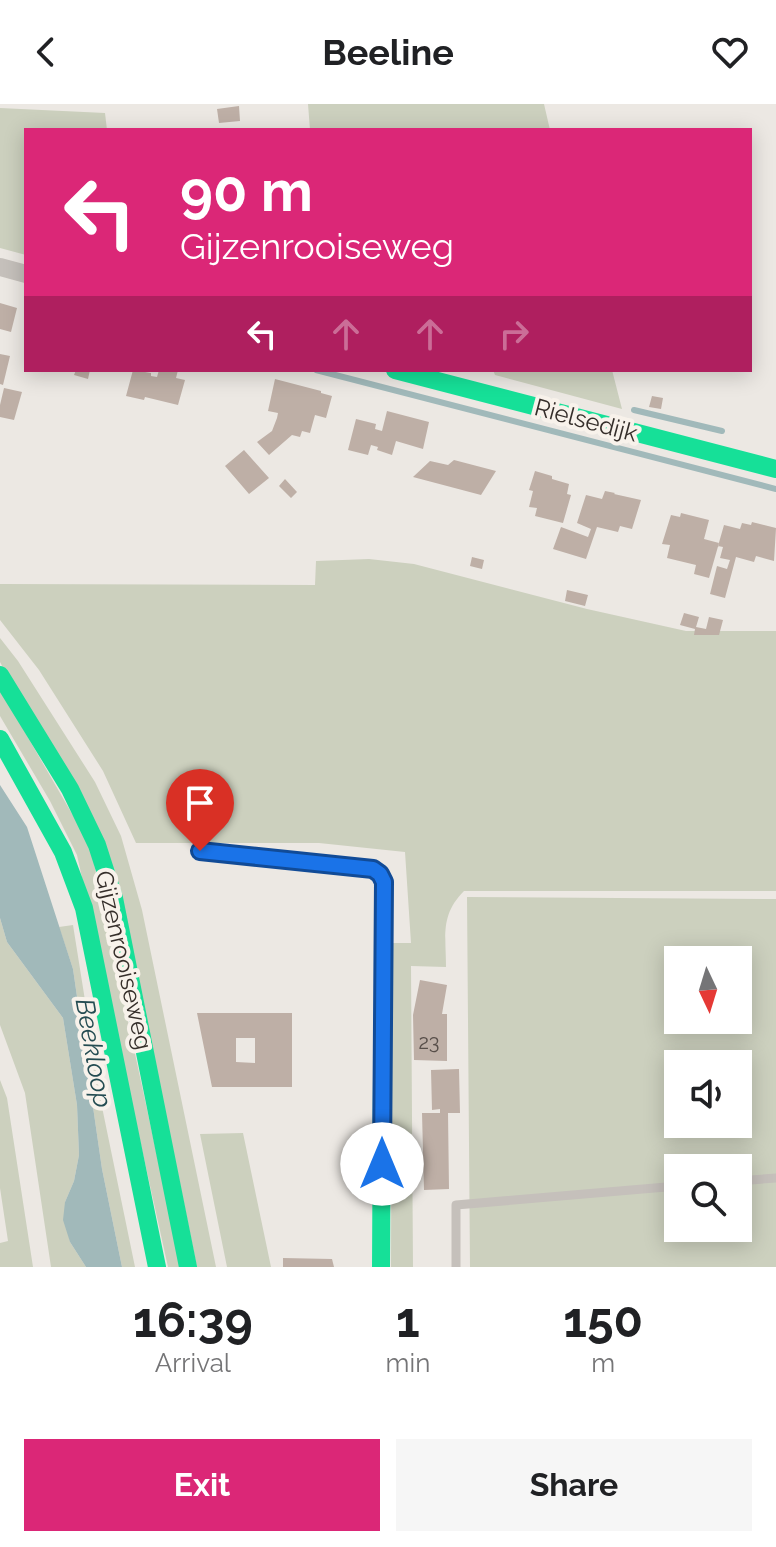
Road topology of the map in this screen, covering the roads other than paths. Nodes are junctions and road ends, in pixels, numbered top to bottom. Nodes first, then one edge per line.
1 (0, 267) edge
2 (24, 273) edge
3 (403, 372) edge
4 (776, 469) edge
5 (0, 675) edge
6 (0, 739) edge
7 (200, 851) dead end
8 (382, 1078) joint
9 (776, 1178) edge
10 (752, 1180) edge
11 (664, 1187) edge
12 (157, 1267) edge
13 (188, 1267) edge
14 (381, 1267) edge
15 (456, 1267) edge

1 - 2 street
3 - 4 main road, Rielsedijk
5 - 13 main road, Gijzenrooiseweg
6 - 12 main road, Gijzenrooiseweg
7 - 8 lane
8 - 14 main road
9 - 10 lane
11 - 15 lane

